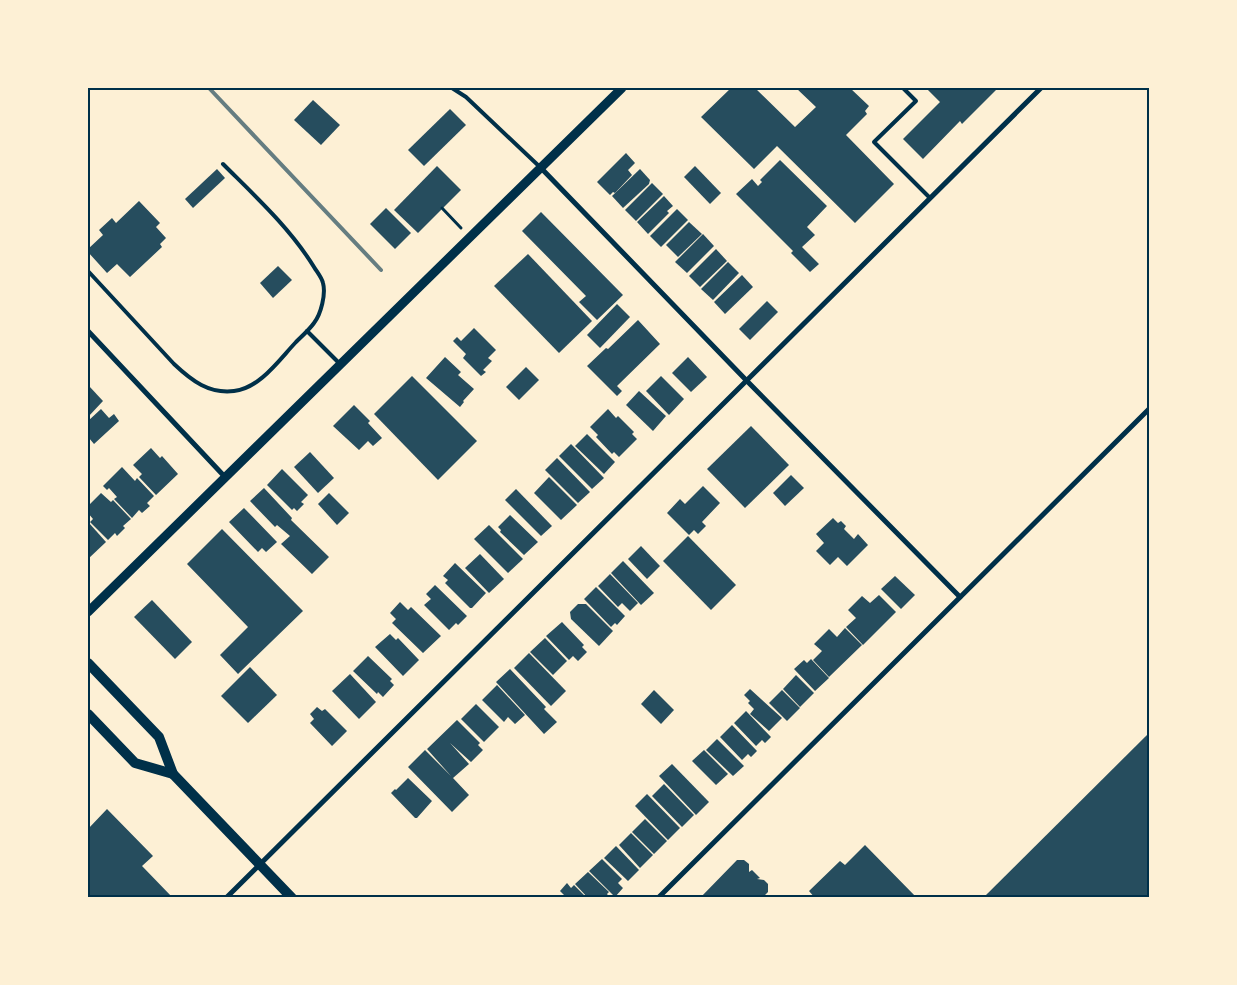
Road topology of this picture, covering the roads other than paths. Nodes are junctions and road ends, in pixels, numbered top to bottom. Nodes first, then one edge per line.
1 (452, 88) edge
2 (622, 88) edge
3 (903, 88) edge
4 (1041, 88) edge
5 (223, 164) dead end
6 (541, 168) junction
7 (930, 198) junction
8 (88, 270) edge
9 (88, 331) edge
10 (307, 331) junction
11 (340, 364) junction
12 (746, 380) junction
13 (1150, 408) edge
14 (225, 477) junction
15 (960, 597) junction
16 (88, 612) edge
17 (88, 663) edge
18 (88, 714) edge
19 (173, 774) junction
20 (260, 865) junction
21 (226, 898) edge
22 (292, 898) edge
23 (658, 898) edge

1 - 6 lane
2 - 6 street
3 - 7 lane
4 - 7 street
5 - 10 lane
6 - 11 street
6 - 12 street
7 - 12 street
8 - 10 lane
9 - 14 street
10 - 11 lane
11 - 14 street
12 - 15 street
12 - 20 street
13 - 15 street
14 - 16 street
15 - 23 street
17 - 19 main road
18 - 19 main road
19 - 20 main road
20 - 21 street
20 - 22 main road

